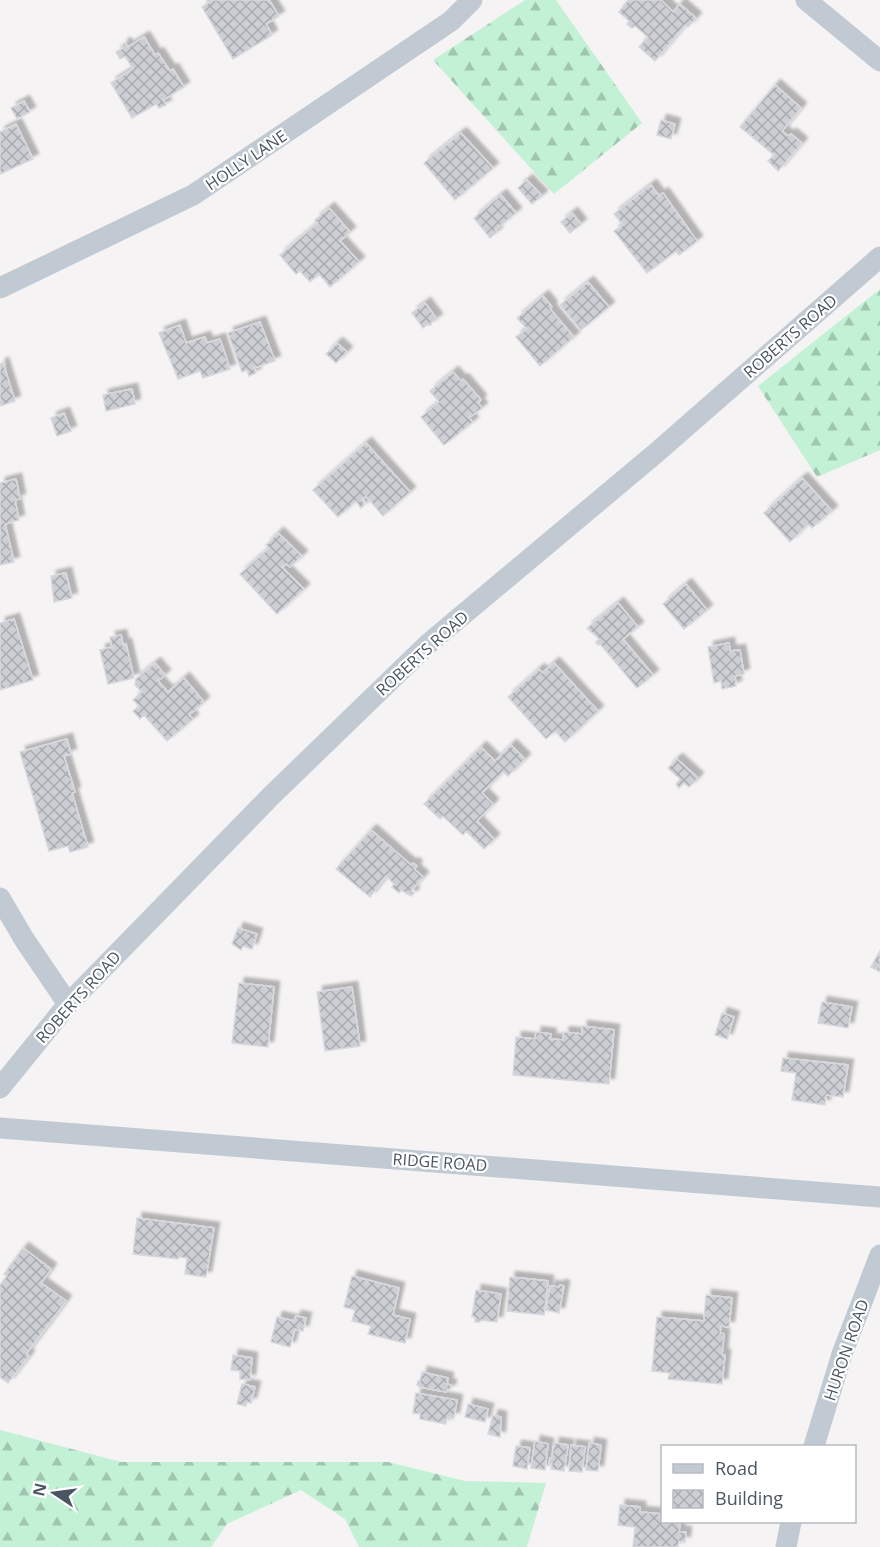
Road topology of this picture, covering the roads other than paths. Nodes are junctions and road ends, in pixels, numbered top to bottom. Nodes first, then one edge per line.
1 (472, 0) edge
2 (806, 0) edge
3 (880, 61) edge
4 (880, 257) edge
5 (0, 288) edge
6 (0, 897) edge
7 (68, 1004) junction
8 (0, 1088) edge
9 (0, 1128) edge
10 (880, 1197) edge
11 (880, 1255) edge
12 (814, 1445) edge
13 (790, 1523) edge
14 (786, 1547) edge

1 - 5 street, HOLLY LANE
2 - 3 street
4 - 7 street, ROBERTS ROAD
6 - 7 street
7 - 8 street, ROBERTS ROAD
9 - 10 street, RIDGE ROAD
11 - 12 street, HURON ROAD
13 - 14 street

